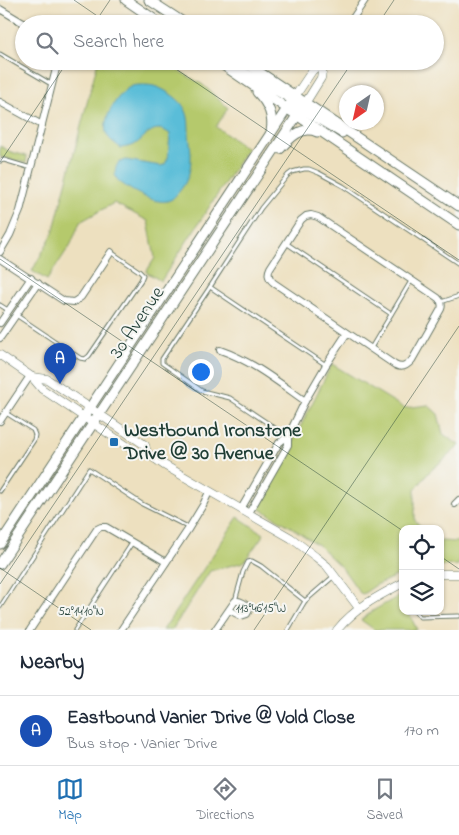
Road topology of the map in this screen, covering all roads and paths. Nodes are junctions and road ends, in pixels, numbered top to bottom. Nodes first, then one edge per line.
1 (126, 0) edge
2 (149, 0) edge
3 (365, 0) edge
4 (0, 9) edge
5 (148, 15) edge
6 (172, 15) edge
7 (355, 15) edge
8 (15, 18) edge
9 (0, 54) edge
10 (15, 63) edge
11 (27, 70) edge
12 (56, 70) edge
13 (230, 70) edge
14 (241, 70) edge
15 (256, 70) edge
16 (313, 70) edge
17 (322, 70) edge
18 (248, 82) junction
19 (52, 85) junction
20 (294, 98) junction
21 (0, 102) edge
22 (287, 109) junction
23 (301, 109) junction
24 (42, 125) junction
25 (271, 133) junction
26 (344, 147) junction
27 (0, 161) edge
28 (31, 168) junction
29 (261, 170) junction
30 (457, 204) edge
31 (459, 225) edge
32 (286, 243) junction
33 (0, 252) edge
34 (111, 252) joint
35 (0, 259) edge
36 (459, 264) edge
37 (31, 278) junction
38 (411, 280) junction
39 (38, 283) junction
40 (210, 287) junction
41 (459, 296) edge
42 (441, 302) junction
43 (0, 305) edge
44 (8, 311) junction
45 (391, 314) junction
46 (16, 315) junction
47 (0, 323) edge
48 (347, 333) junction
49 (0, 338) edge
50 (371, 348) junction
51 (220, 350) dead end
52 (0, 355) edge
53 (326, 365) junction
54 (31, 377) junction
55 (305, 400) junction
56 (90, 408) junction
57 (6, 413) junction
58 (99, 415) junction
59 (84, 417) junction
60 (0, 421) edge
61 (93, 424) junction
62 (288, 436) junction
63 (147, 453) junction
64 (0, 491) edge
65 (209, 492) junction
66 (241, 509) junction
67 (249, 513) junction
68 (189, 528) junction
69 (132, 543) junction
70 (0, 544) edge
71 (166, 562) junction
72 (0, 564) edge
73 (444, 574) edge
74 (459, 574) edge
75 (335, 575) junction
76 (399, 585) edge
77 (235, 601) junction
78 (305, 602) junction
79 (0, 607) edge
80 (359, 608) junction
81 (229, 610) junction
82 (418, 615) edge
83 (459, 616) edge
84 (30, 630) edge
85 (75, 630) edge
86 (121, 630) edge
87 (215, 630) edge
88 (288, 630) edge
89 (337, 630) edge

1 - 5 main road
2 - 6 main road
3 - 7 street
4 - 8 street
9 - 10 lane
11 - 19 lane
12 - 19 street
13 - 18 main road
14 - 20 main road
15 - 20 main road
16 - 20 street
17 - 23 street
18 - 22 main road
18 - 25 main road
19 - 24 street
20 - 22 main road, 30 Avenue
20 - 23 main road
21 - 24 street
22 - 23 main road
22 - 25 main road, 30 Avenue
23 - 26 main road
23 - 29 main road, 30 Avenue
23 - 30 main road
24 - 28 street
25 - 56 main road, 30 Avenue
26 - 29 main road
26 - 31 main road
27 - 28 lane
28 - 33 street
29 - 58 main road, 30 Avenue
32 - 38 street
32 - 45 lane
32 - 48 street
34 - 39 street
34 - 46 lane
35 - 37 street
36 - 40 lane
37 - 39 street
37 - 44 street
38 - 42 street
38 - 45 lane
39 - 46 street
40 - 53 lane
40 - 62 lane
41 - 42 lane
42 - 50 street
43 - 44 lane
44 - 46 street
44 - 47 street
45 - 50 lane
46 - 49 street
48 - 50 street
48 - 53 street
51 - 55 street
52 - 54 street
53 - 55 street
54 - 56 street
54 - 57 street
54 - 59 street
55 - 62 street
56 - 58 street
56 - 59 main road, 30 Avenue
57 - 60 street
57 - 64 lane
58 - 61 main road, 30 Avenue
58 - 63 street
59 - 61 street
59 - 70 main road, 30 Avenue
61 - 63 street
61 - 72 main road, 30 Avenue
62 - 66 street
62 - 67 street
63 - 65 street
65 - 66 street
65 - 68 street
66 - 67 street
67 - 75 street
68 - 71 street
68 - 79 lane
69 - 71 street
69 - 84 street
69 - 85 lane
71 - 86 street
73 - 74 street
75 - 78 lane
75 - 80 street
76 - 80 street
77 - 78 lane
77 - 81 street
77 - 81 street
78 - 88 lane
80 - 89 street
81 - 87 street
82 - 83 lane

